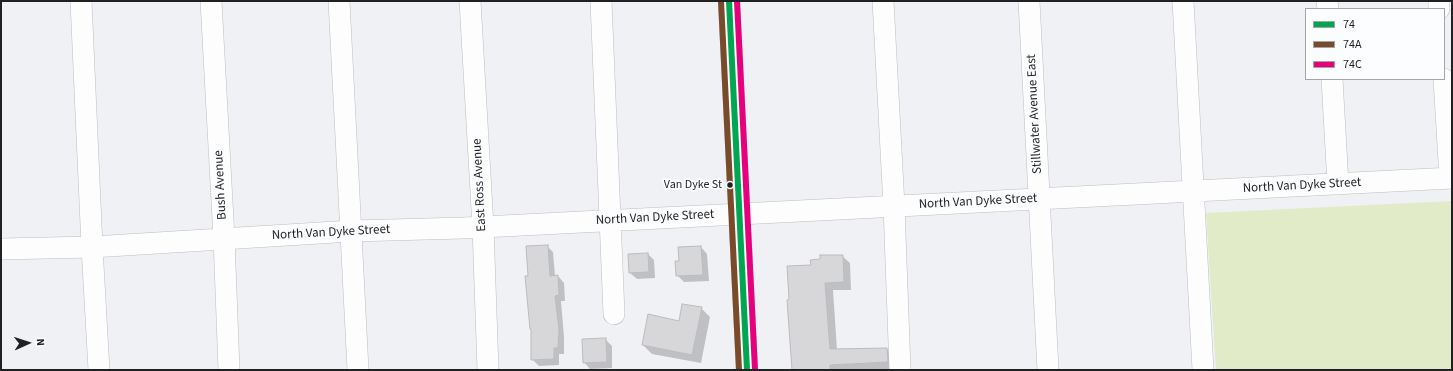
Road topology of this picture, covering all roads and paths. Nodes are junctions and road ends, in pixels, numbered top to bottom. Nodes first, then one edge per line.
1 (81, 1) edge
2 (211, 1) edge
3 (339, 1) edge
4 (470, 1) edge
5 (601, 1) edge
6 (729, 1) edge
7 (883, 1) edge
8 (1030, 1) edge
9 (1182, 1) edge
10 (1332, 80) edge
11 (1444, 80) edge
12 (1451, 178) edge
13 (1338, 184) junction
14 (1192, 191) junction
15 (1040, 199) junction
16 (894, 206) junction
17 (739, 214) junction
18 (611, 221) junction
19 (483, 227) junction
20 (352, 231) junction
21 (224, 238) junction
22 (92, 246) junction
23 (1, 249) edge
24 (614, 314) dead end
25 (99, 370) edge
26 (229, 370) edge
27 (358, 370) edge
28 (488, 370) edge
29 (747, 370) edge
30 (900, 370) edge
31 (1048, 370) edge
32 (1203, 370) edge

1 - 22 street
2 - 21 street, Bush Avenue
3 - 20 street
4 - 19 street, East Ross Avenue
5 - 18 street
6 - 17 street
7 - 16 street
8 - 15 street, Stillwater Avenue East
9 - 14 street
10 - 13 street
11 - 12 street
12 - 13 street, North Van Dyke Street
13 - 14 street, North Van Dyke Street
14 - 15 street, North Van Dyke Street
14 - 32 street
15 - 16 street, North Van Dyke Street
15 - 31 street, Stillwater Avenue East
16 - 17 street, North Van Dyke Street
16 - 30 street
17 - 18 street, North Van Dyke Street
17 - 29 street
18 - 19 street, North Van Dyke Street
18 - 24 street
19 - 20 street, North Van Dyke Street
19 - 28 street, East Ross Avenue
20 - 21 street, North Van Dyke Street
20 - 27 street
21 - 22 street, North Van Dyke Street
21 - 26 street, Bush Avenue
22 - 23 street, North Van Dyke Street
22 - 25 street

